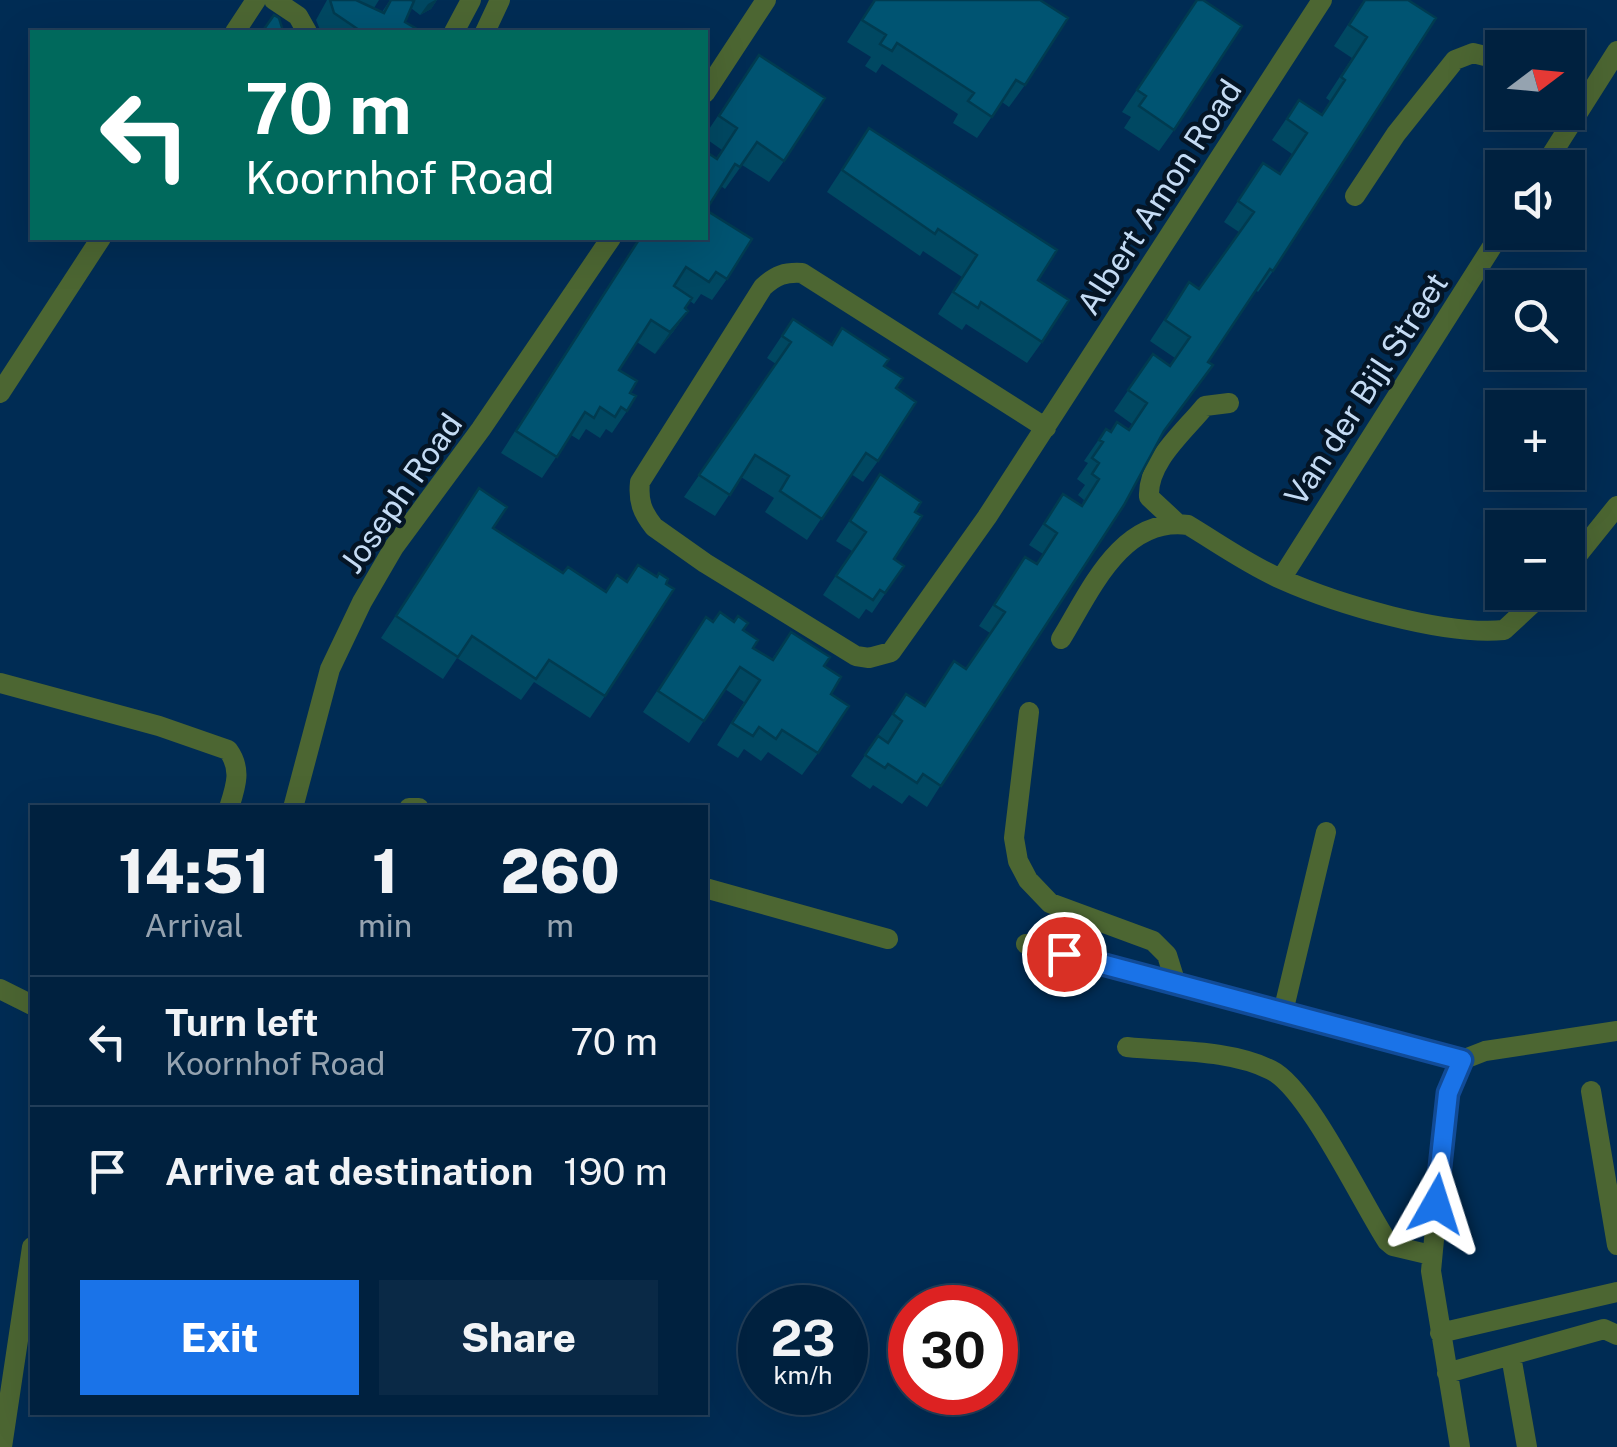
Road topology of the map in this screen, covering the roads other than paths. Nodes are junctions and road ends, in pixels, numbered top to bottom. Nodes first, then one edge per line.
1 (256, 0) edge
2 (274, 0) edge
3 (471, 0) edge
4 (500, 0) edge
5 (766, 0) edge
6 (1322, 0) edge
7 (297, 27) edge
8 (236, 30) edge
9 (455, 30) edge
10 (486, 30) edge
11 (1617, 52) edge
12 (1485, 56) edge
13 (708, 89) edge
14 (1585, 94) edge
15 (1355, 196) dead end
16 (100, 240) edge
17 (610, 240) edge
18 (1490, 250) edge
19 (0, 393) edge
20 (1228, 404) dead end
21 (1046, 428) junction
22 (1617, 506) edge
23 (1178, 524) junction
24 (1585, 546) edge
25 (1281, 579) junction
26 (1526, 610) edge
27 (1061, 639) dead end
28 (0, 683) edge
29 (1029, 712) dead end
30 (230, 805) edge
31 (294, 805) edge
32 (1326, 832) dead end
33 (708, 889) edge
34 (888, 939) dead end
35 (1026, 944) dead end
36 (1176, 984) junction
37 (0, 990) edge
38 (30, 1004) edge
39 (1282, 1012) junction
40 (1617, 1031) edge
41 (1127, 1048) dead end
42 (1462, 1060) junction
43 (1591, 1091) dead end
44 (1617, 1245) edge
45 (1431, 1255) junction
46 (30, 1260) edge
47 (1617, 1292) edge
48 (1440, 1334) junction
49 (1617, 1334) edge
50 (1510, 1356) junction
51 (1447, 1373) junction
52 (2, 1447) edge
53 (1460, 1447) edge
54 (1526, 1447) edge

1 - 8 street
2 - 7 street
3 - 9 street
4 - 10 street
5 - 13 street
6 - 21 street, Albert Amon Road
11 - 14 street
12 - 15 street
16 - 19 street
17 - 31 street, Joseph Road
18 - 25 street, Van der Bijl Street
20 - 23 street
21 - 21 street, Albert Amon Road
22 - 24 street
23 - 25 street
23 - 27 street
25 - 26 street
28 - 30 street
29 - 36 street
32 - 39 street
33 - 34 street
35 - 36 street
36 - 39 street
37 - 38 street
39 - 42 street
40 - 42 street
41 - 45 street
42 - 45 street
43 - 44 street
45 - 48 street
46 - 52 street
47 - 48 street
48 - 51 street
49 - 50 street
50 - 51 street
50 - 54 street
51 - 53 street

